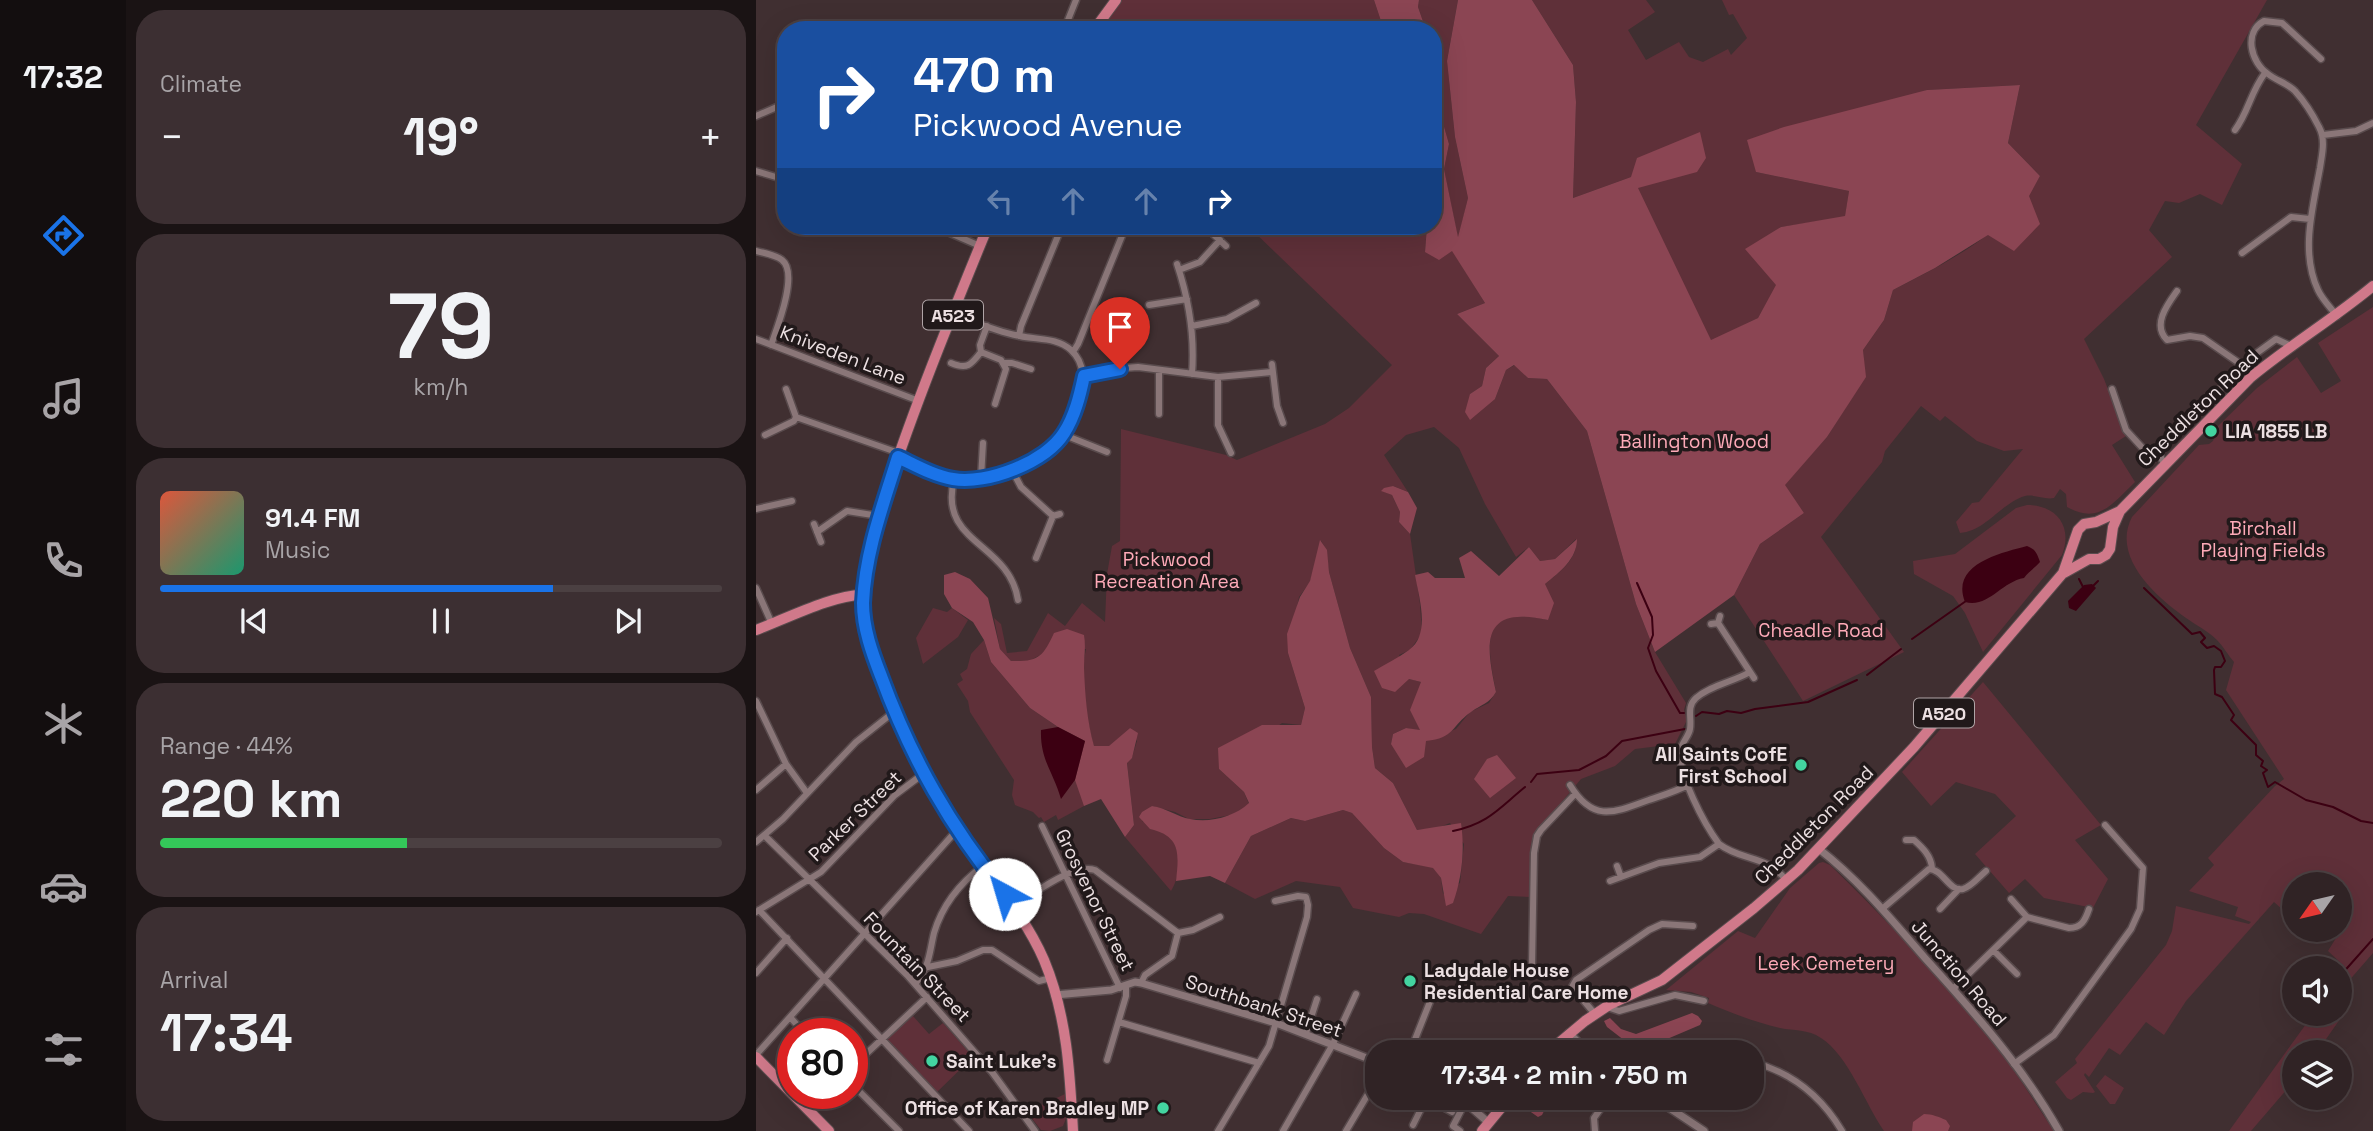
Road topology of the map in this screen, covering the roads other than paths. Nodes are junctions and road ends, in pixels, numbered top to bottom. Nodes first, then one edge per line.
1 (1076, 0) edge
2 (1116, 0) edge
3 (1068, 21) edge
4 (1101, 21) edge
5 (2320, 59) dead end
6 (2265, 73) junction
7 (777, 107) edge
8 (756, 116) edge
9 (2373, 123) edge
10 (2235, 130) dead end
11 (2323, 135) junction
12 (756, 171) edge
13 (777, 177) edge
14 (2310, 219) junction
15 (954, 235) edge
16 (984, 235) edge
17 (1058, 235) edge
18 (1122, 235) edge
19 (1214, 235) edge
20 (1220, 240) junction
21 (980, 246) junction
22 (1226, 246) dead end
23 (756, 251) edge
24 (2242, 253) dead end
25 (2373, 286) edge
26 (2177, 291) dead end
27 (1187, 299) junction
28 (1244, 301) dead end
29 (1153, 302) dead end
30 (1256, 303) dead end
31 (1249, 308) junction
32 (954, 314) junction
33 (2337, 316) junction
34 (987, 326) junction
35 (1192, 326) junction
36 (1019, 336) junction
37 (756, 339) edge
38 (771, 345) junction
39 (2291, 346) junction
40 (981, 352) junction
41 (1073, 352) junction
42 (951, 363) dead end
43 (1004, 363) junction
44 (2243, 366) junction
45 (1031, 369) dead end
46 (1159, 370) junction
47 (1192, 374) junction
48 (2255, 374) junction
49 (1084, 376) junction
50 (1218, 377) junction
51 (786, 389) dead end
52 (2112, 389) dead end
53 (994, 398) dead end
54 (919, 401) junction
55 (1161, 409) dead end
56 (1289, 412) dead end
57 (796, 417) junction
58 (1064, 433) junction
59 (765, 435) dead end
60 (1104, 441) dead end
61 (984, 443) dead end
62 (1225, 443) junction
63 (1216, 448) dead end
64 (2160, 451) junction
65 (1231, 453) dead end
66 (898, 455) junction
67 (2164, 464) junction
68 (1012, 470) junction
69 (981, 478) junction
70 (954, 480) junction
71 (792, 502) dead end
72 (756, 509) edge
73 (2120, 512) junction
74 (879, 516) junction
75 (2096, 522) junction
76 (814, 524) dead end
77 (817, 532) junction
78 (2111, 534) junction
79 (821, 542) dead end
80 (2075, 543) junction
81 (1036, 553) dead end
82 (2089, 559) junction
83 (2063, 573) junction
84 (756, 588) edge
85 (1027, 588) dead end
86 (1017, 590) junction
87 (864, 595) junction
88 (1018, 600) dead end
89 (1716, 621) dead end
90 (772, 624) junction
91 (756, 630) edge
92 (756, 701) edge
93 (895, 711) junction
94 (786, 764) junction
95 (923, 774) junction
96 (1570, 785) dead end
97 (1688, 785) junction
98 (756, 790) edge
99 (807, 793) junction
100 (1575, 794) junction
101 (2105, 825) dead end
102 (1042, 826) dead end
103 (957, 830) junction
104 (765, 835) junction
105 (1906, 840) dead end
106 (756, 842) edge
107 (1718, 844) junction
108 (1819, 849) junction
109 (982, 866) junction
110 (1617, 866) dead end
111 (1932, 868) junction
112 (1986, 871) dead end
113 (1066, 876) junction
114 (1621, 877) junction
115 (808, 880) junction
116 (1610, 881) dead end
117 (1787, 881) junction
118 (1959, 889) junction
119 (2011, 900) dead end
120 (1275, 901) dead end
121 (1013, 906) junction
122 (1882, 909) junction
123 (1940, 909) dead end
124 (2089, 909) dead end
125 (758, 911) edge
126 (1220, 917) dead end
127 (2027, 918) junction
128 (864, 933) junction
129 (1178, 933) junction
130 (1683, 935) dead end
131 (787, 938) junction
132 (1993, 950) junction
133 (1532, 965) dead end
134 (928, 967) junction
135 (756, 973) edge
136 (2017, 974) dead end
137 (825, 978) junction
138 (1051, 978) junction
139 (1141, 983) junction
140 (915, 984) junction
141 (1123, 987) junction
142 (1435, 989) dead end
143 (1953, 989) junction
144 (1356, 994) dead end
145 (1055, 995) junction
146 (927, 997) junction
147 (1317, 999) dead end
148 (1704, 1001) dead end
149 (1607, 1006) junction
150 (1595, 1014) junction
151 (790, 1017) joint
152 (1119, 1022) junction
153 (1276, 1023) junction
154 (1306, 1033) junction
155 (1570, 1033) junction
156 (882, 1040) junction
157 (1415, 1040) edge
158 (1562, 1040) edge
159 (1577, 1040) edge
160 (1334, 1044) junction
161 (868, 1053) edge
162 (1365, 1057) edge
163 (1107, 1060) dead end
164 (757, 1061) edge
165 (1259, 1063) junction
166 (2014, 1064) junction
167 (1764, 1066) edge
168 (777, 1081) edge
169 (1365, 1099) edge
170 (868, 1100) edge
171 (806, 1109) edge
172 (1420, 1110) edge
173 (1448, 1110) edge
174 (1459, 1110) edge
175 (1471, 1110) edge
176 (1500, 1110) edge
177 (1600, 1110) edge
178 (1672, 1110) edge
179 (1452, 1112) dead end
180 (1413, 1125) dead end
181 (1486, 1127) edge
182 (1347, 1129) edge
183 (829, 1131) edge
184 (899, 1131) edge
185 (969, 1131) edge
186 (1035, 1131) edge
187 (1073, 1131) edge
188 (1218, 1131) edge
189 (1283, 1131) edge
190 (1356, 1131) edge
191 (1460, 1131) edge
192 (1595, 1131) edge
193 (1704, 1131) edge
194 (1842, 1131) edge
195 (2059, 1131) edge

1 - 3 street
2 - 4 highway
5 - 6 street
6 - 10 street
6 - 11 street
7 - 8 street
9 - 11 street
11 - 14 street
12 - 13 street
14 - 24 street
14 - 33 street
15 - 21 street
16 - 21 highway, A523
17 - 36 street
18 - 41 street
19 - 20 street
20 - 22 street
20 - 27 street
21 - 32 highway, A523
23 - 38 street
25 - 33 highway, Cheddleton Road
26 - 44 street
27 - 29 street
27 - 35 street
28 - 31 street
30 - 31 street
31 - 35 street
32 - 34 street
32 - 54 highway, A523
33 - 39 highway, Cheddleton Road
34 - 36 street
34 - 40 street
35 - 47 street
36 - 41 street
37 - 38 street, Kniveden Lane
38 - 54 street, Kniveden Lane
39 - 44 street
39 - 48 highway, Cheddleton Road
40 - 42 street
40 - 43 street
41 - 49 street
43 - 45 street
43 - 53 street
44 - 48 street
44 - 64 street
46 - 47 street
46 - 49 street
46 - 55 street
47 - 50 street
48 - 67 highway, Cheddleton Road
49 - 58 street
50 - 56 street
50 - 62 street
51 - 57 street
52 - 64 street
54 - 66 highway, A523
57 - 59 street
57 - 66 street
58 - 60 street
58 - 68 street
61 - 69 street
62 - 63 street
62 - 65 street
64 - 67 street
66 - 70 street
66 - 74 highway, A523
67 - 73 highway, Cheddleton Road
68 - 69 street
68 - 81 street
69 - 70 street
70 - 86 street
71 - 72 street
73 - 75 highway, Cheddleton Road
73 - 78 highway, Cheddleton Road
74 - 77 street
74 - 87 highway, A523
75 - 78 highway
75 - 80 highway, Cheddleton Road
76 - 77 street
77 - 79 street
78 - 82 highway, Cheddleton Road
80 - 82 highway
80 - 83 highway, Cheddleton Road / A520
82 - 83 highway, Cheddleton Road / A520
83 - 108 highway, Cheddleton Road / A520
84 - 90 street
85 - 86 street
86 - 88 street
87 - 90 highway
87 - 93 highway, A523
89 - 97 street
90 - 91 highway
92 - 94 street
93 - 95 highway, A523
93 - 99 street
94 - 98 street
94 - 99 street
95 - 103 highway, A523
95 - 115 street, Parker Street
96 - 100 street
97 - 100 street
97 - 107 street
99 - 104 street
100 - 133 street
101 - 166 street
102 - 113 street, Grosvenor Street
103 - 109 highway, A523
103 - 128 street
104 - 106 street
104 - 115 street, Fountain Street
105 - 111 street
107 - 114 street
107 - 117 street
108 - 117 highway, Cheddleton Road / A520
108 - 122 street, Junction Road
109 - 121 highway, A523
109 - 134 street
110 - 114 street
111 - 118 street
111 - 122 street
112 - 118 street
113 - 121 street
113 - 129 street
113 - 141 street, Grosvenor Street
114 - 116 street
115 - 125 street, Parker Street
115 - 128 street, Fountain Street
117 - 149 highway, Cheddleton Road / A520
118 - 123 street
119 - 127 street
120 - 153 street
121 - 138 highway, A523
122 - 143 street, Junction Road
124 - 127 street
125 - 131 street
126 - 129 street
127 - 132 street
128 - 137 street
128 - 140 street, Fountain Street
129 - 139 street
130 - 150 street
131 - 135 street
131 - 137 street
132 - 136 street
132 - 143 street
134 - 138 street
134 - 140 street
137 - 151 street
137 - 156 street
138 - 145 highway, A523
139 - 141 street
139 - 153 street, Southbank Street
140 - 146 street, Fountain Street
141 - 145 street
141 - 152 street
142 - 157 street
143 - 166 street, Junction Road
144 - 160 street
145 - 187 highway, A523
146 - 156 street
146 - 186 street, Fountain Street
147 - 154 street
148 - 149 street
149 - 150 highway, Cheddleton Road / A520
150 - 155 highway, Cheddleton Road / A520
151 - 164 street
152 - 163 street
152 - 165 street
153 - 154 street, Southbank Street
153 - 165 street
154 - 160 street, Southbank Street
155 - 158 highway, Cheddleton Road / A520
155 - 159 street
156 - 161 street
156 - 185 street
160 - 162 street, Southbank Street
160 - 189 street
164 - 168 highway
165 - 188 street
166 - 195 street, Junction Road
167 - 194 street
169 - 182 street
170 - 184 street
171 - 183 highway
172 - 180 street
173 - 179 street
174 - 191 street
175 - 181 street
176 - 181 highway
177 - 192 street
178 - 193 street
182 - 190 street

